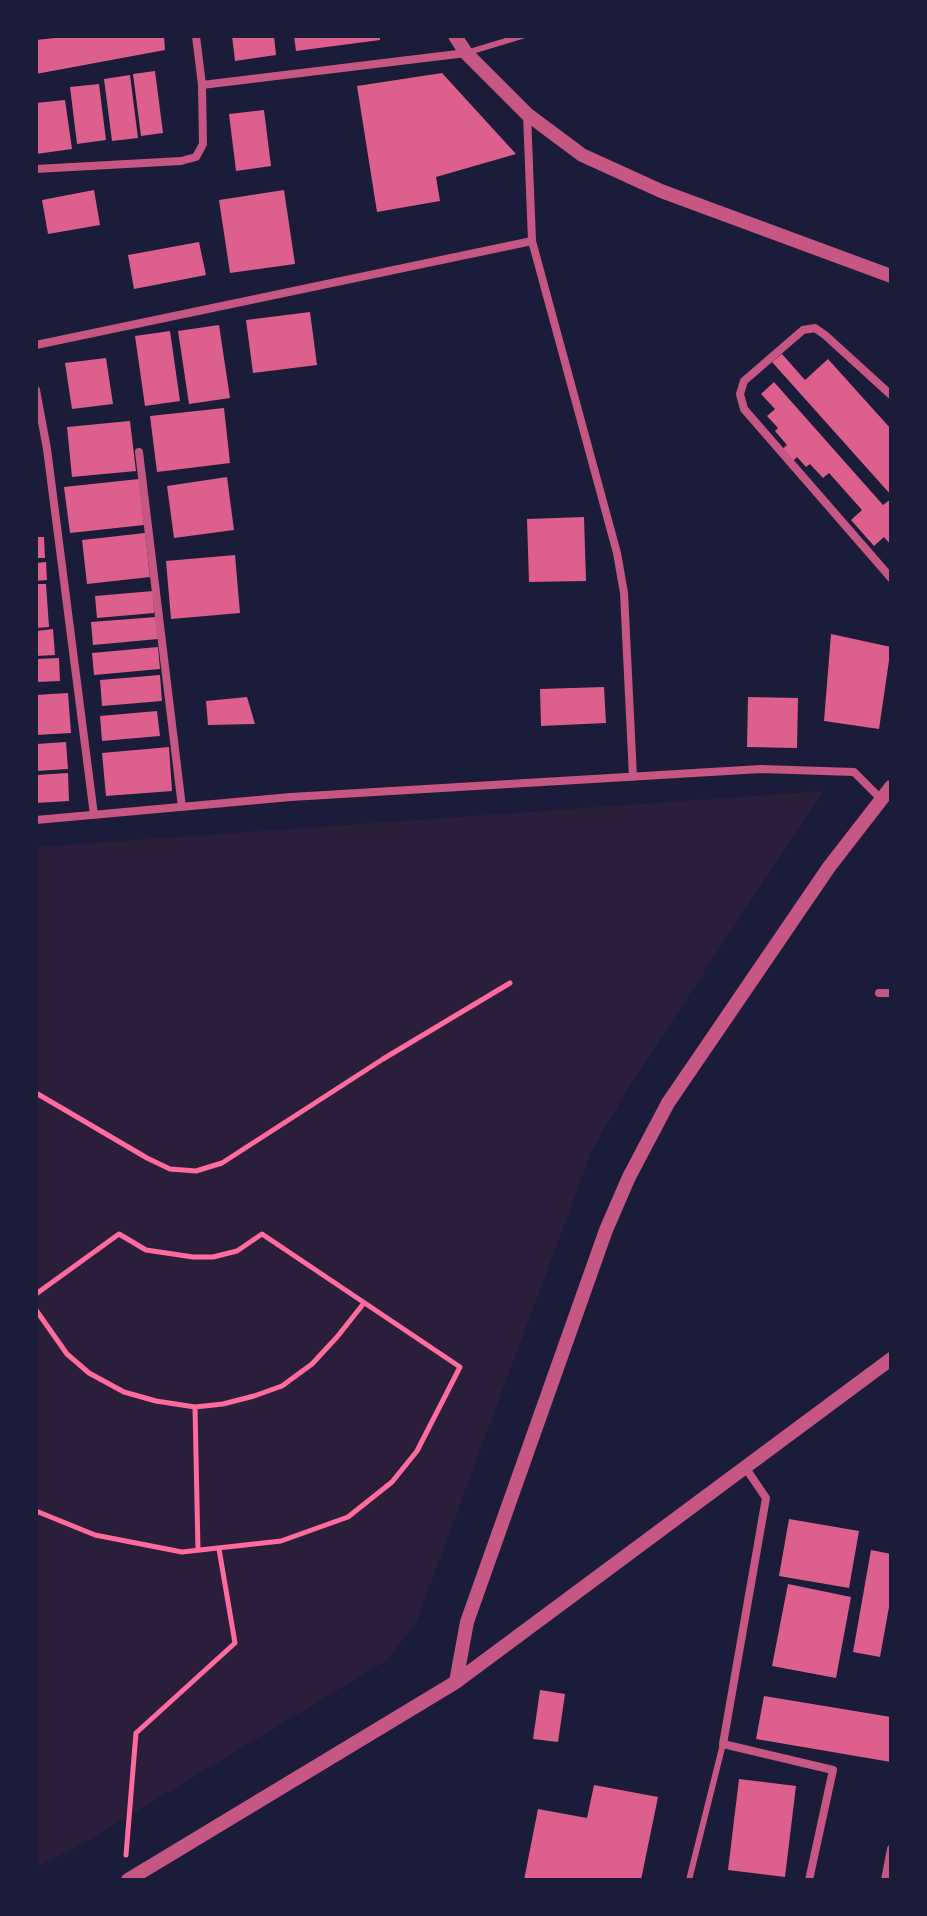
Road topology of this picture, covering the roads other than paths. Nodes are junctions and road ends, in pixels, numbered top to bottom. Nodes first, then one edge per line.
1 (196, 36) edge
2 (455, 36) edge
3 (522, 36) edge
4 (466, 53) junction
5 (202, 85) junction
6 (527, 114) junction
7 (36, 169) edge
8 (532, 241) junction
9 (891, 276) edge
10 (36, 345) edge
11 (36, 390) edge
12 (891, 395) edge
13 (36, 449) edge
14 (47, 449) junction
15 (139, 452) dead end
16 (891, 578) edge
17 (633, 777) junction
18 (891, 787) edge
19 (881, 799) junction
20 (182, 807) junction
21 (94, 815) junction
22 (36, 820) edge
23 (879, 993) dead end
24 (891, 993) edge
25 (891, 1359) edge
26 (745, 1467) junction
27 (456, 1682) junction
28 (723, 1744) junction
29 (891, 1849) edge
30 (127, 1873) edge
31 (689, 1880) edge
32 (809, 1880) edge
33 (885, 1880) edge

1 - 5 street
2 - 4 street
3 - 4 lane
4 - 5 street
4 - 6 street
5 - 7 street
6 - 8 street
6 - 9 street
8 - 10 street
8 - 17 street
11 - 14 street
12 - 16 street
13 - 14 street
14 - 21 street
15 - 20 street
17 - 19 street
17 - 20 street
18 - 19 street
19 - 27 street
20 - 21 street
21 - 22 street
23 - 24 street
25 - 26 street
26 - 27 street
26 - 28 street
27 - 30 street
28 - 31 lane
28 - 32 street
29 - 33 street

